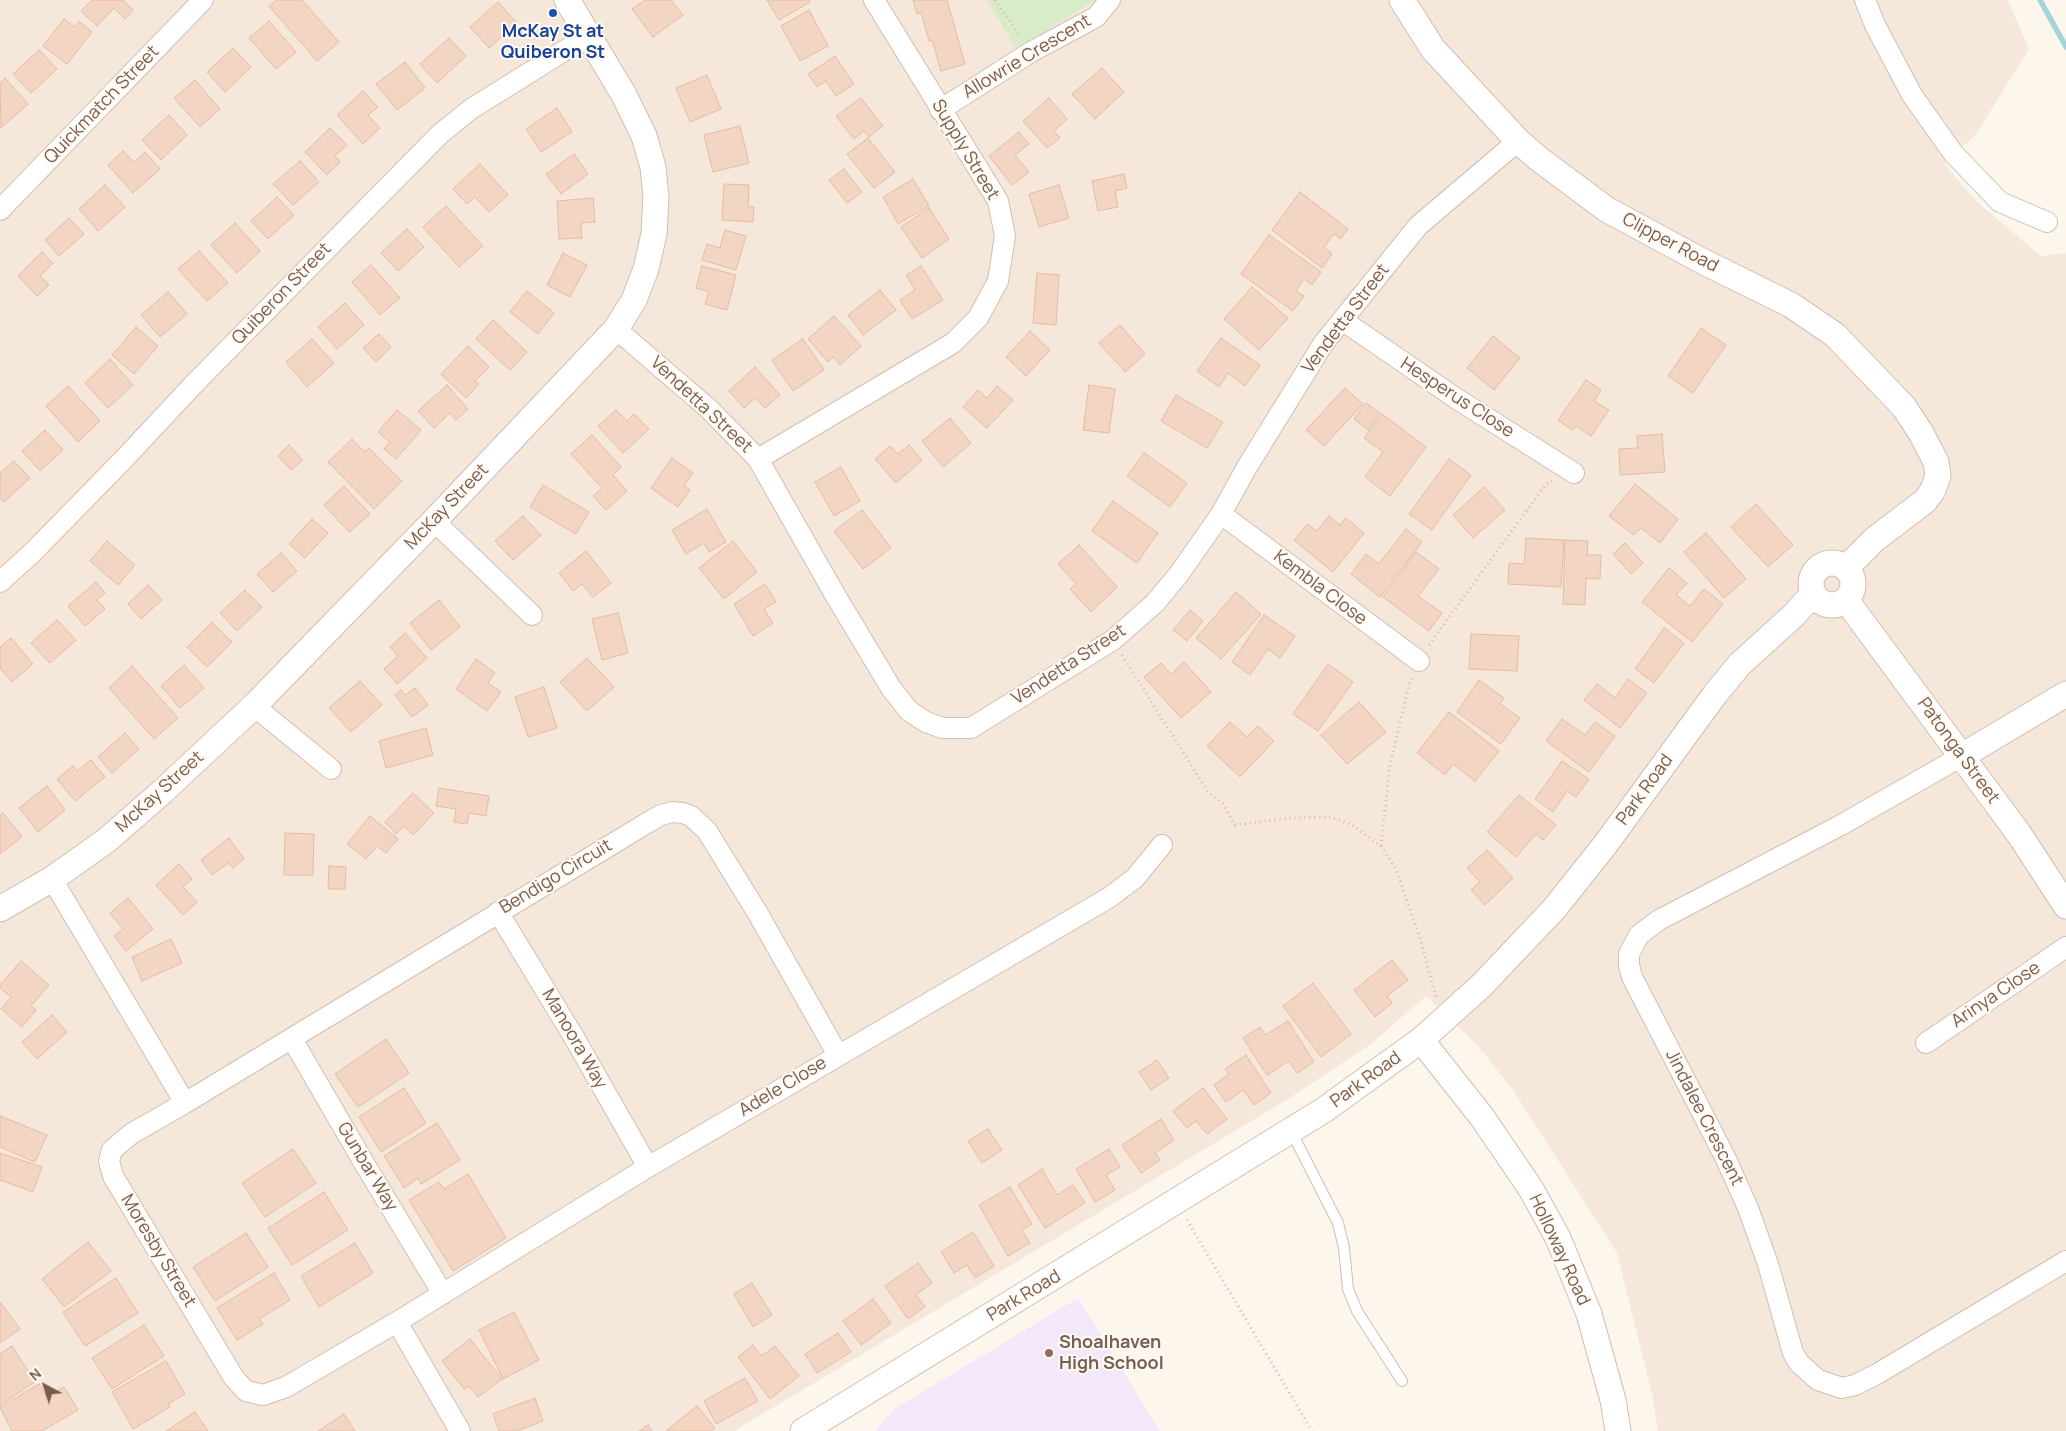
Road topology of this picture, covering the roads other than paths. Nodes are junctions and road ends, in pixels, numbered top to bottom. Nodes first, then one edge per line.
1 (203, 0) edge
2 (567, 0) edge
3 (874, 0) edge
4 (1110, 0) edge
5 (1402, 0) edge
6 (1866, 0) edge
7 (588, 36) junction
8 (940, 110) junction
9 (1518, 141) junction
10 (0, 210) edge
11 (2047, 222) dead end
12 (1342, 320) junction
13 (616, 329) junction
14 (758, 458) junction
15 (1574, 473) road end
16 (1221, 514) junction
17 (434, 521) junction
18 (1846, 568) junction
19 (0, 582) edge
20 (1813, 594) junction
21 (1846, 600) junction
22 (532, 615) dead end
23 (1420, 661) road end
24 (2066, 694) edge
25 (254, 706) junction
26 (1962, 756) junction
27 (331, 769) dead end
28 (1162, 845) dead end
29 (52, 879) junction
30 (2066, 906) edge
31 (0, 909) edge
32 (498, 912) junction
33 (2066, 947) edge
34 (292, 1039) junction
35 (1421, 1040) junction
36 (1926, 1043) dead end
37 (838, 1055) junction
38 (185, 1103) junction
39 (1291, 1131) junction
40 (648, 1167) junction
41 (2066, 1261) edge
42 (443, 1294) junction
43 (397, 1322) junction
44 (1402, 1381) dead end
45 (460, 1431) edge
46 (803, 1431) edge
47 (1618, 1431) edge

1 - 10 street, Quickmatch Street
2 - 7 street, McKay Street
3 - 8 street, Supply Street
4 - 8 street, Allowrie Crescent
5 - 9 street, Clipper Road
6 - 11 street
7 - 13 street, McKay Street
7 - 19 street, Quiberon Street
8 - 14 street, Supply Street
9 - 12 street, Vendetta Street
9 - 18 street, Clipper Road
12 - 15 street, Hesperus Close
12 - 16 street, Vendetta Street
13 - 14 street, Vendetta Street
13 - 17 street, McKay Street
14 - 16 street, Vendetta Street
16 - 23 street, Kembla Close
17 - 22 street
17 - 25 street, McKay Street
18 - 20 street
18 - 21 street
20 - 21 street
20 - 35 street, Park Road
21 - 26 street, Patonga Street
24 - 26 street
25 - 27 street
25 - 29 street, McKay Street
26 - 30 street, Patonga Street
26 - 41 street, Jindalee Crescent
28 - 37 street, Adele Close
29 - 31 street, McKay Street
29 - 38 street
32 - 34 street, Bendigo Circuit
32 - 37 street, Bendigo Circuit
32 - 40 street, Manoora Way
33 - 36 street, Arinya Close
34 - 38 street, Bendigo Circuit
34 - 42 street, Gunbar Way
35 - 39 street, Park Road
35 - 47 street, Holloway Road
37 - 40 street, Adele Close
38 - 43 street, Moresby Street
39 - 44 lane
39 - 46 street, Park Road
40 - 42 street, Adele Close
42 - 43 street, Adele Close
43 - 45 street

